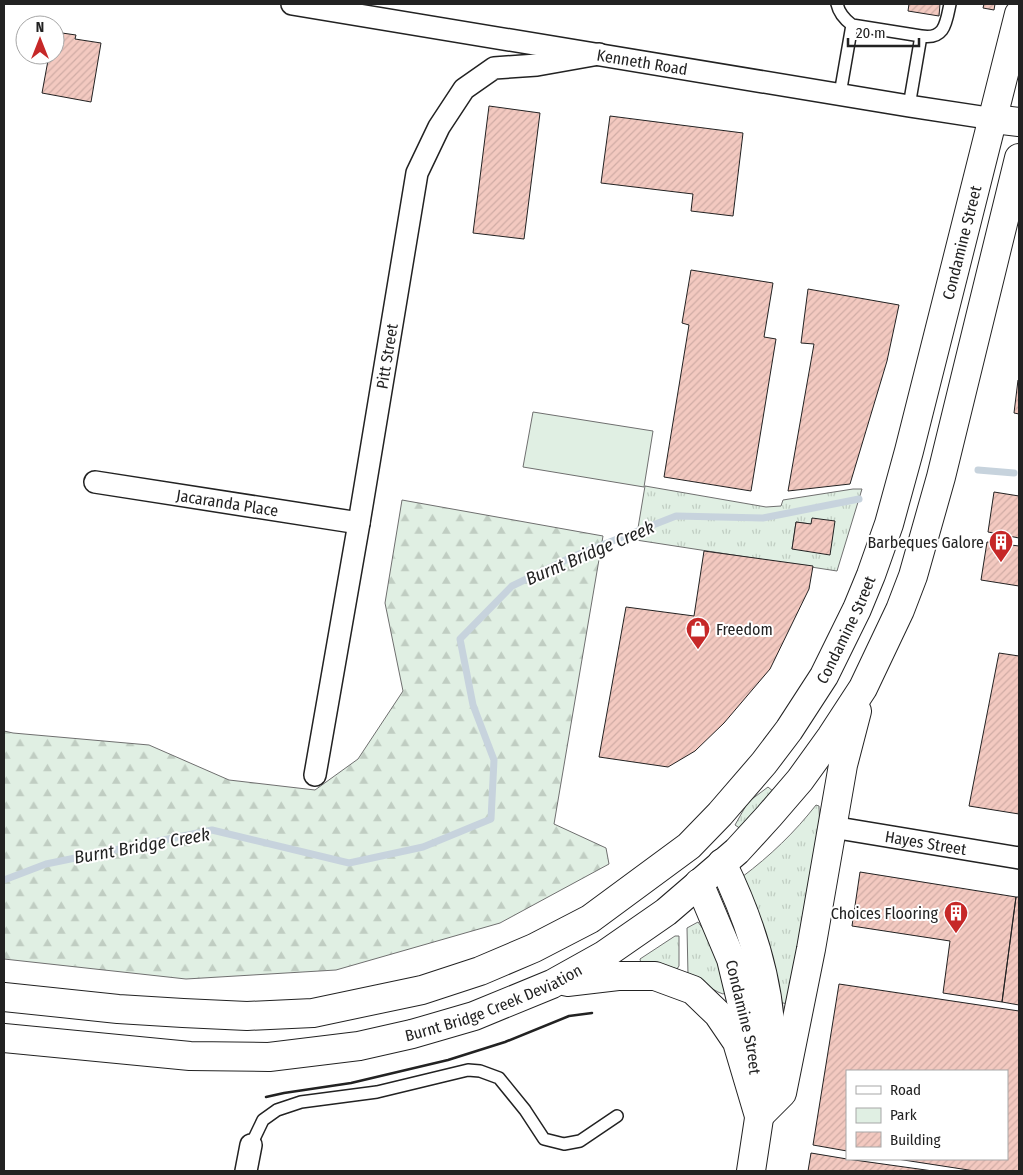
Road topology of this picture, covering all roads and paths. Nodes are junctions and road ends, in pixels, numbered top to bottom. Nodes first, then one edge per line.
1 (292, 4) edge
2 (837, 4) edge
3 (950, 4) edge
4 (344, 8) edge
5 (1019, 14) edge
6 (852, 25) junction
7 (921, 36) junction
8 (599, 54) junction
9 (840, 94) junction
10 (909, 106) junction
11 (1006, 120) edge
12 (1019, 158) edge
13 (95, 482) dead end
14 (359, 523) junction
15 (863, 688) junction
16 (315, 774) dead end
17 (832, 827) junction
18 (689, 846) junction
19 (1019, 858) edge
20 (722, 863) junction
21 (699, 883) junction
22 (552, 984) junction
23 (4, 997) edge
24 (4, 1038) edge
25 (617, 1116) dead end
26 (759, 1116) junction
27 (251, 1145) joint
28 (246, 1171) edge
29 (751, 1171) edge

1 - 4 street, Kenneth Road
2 - 6 lane
3 - 7 lane
4 - 8 street, Kenneth Road
5 - 11 main road, Condamine Street
6 - 7 lane
6 - 9 lane
7 - 10 lane
8 - 9 street, Kenneth Road
8 - 14 street, Pitt Street
9 - 10 street, Kenneth Road
10 - 11 street, Kenneth Road
11 - 18 main road, Condamine Street
12 - 15 main road
13 - 14 street, Jacaranda Place
14 - 16 street, Pitt Street
15 - 17 main road
15 - 20 main road, Burnt Bridge Creek Deviation
17 - 19 street, Hayes Street
17 - 26 main road
18 - 20 main road
18 - 21 main road, Condamine Street
18 - 23 main road, Burnt Bridge Creek Deviation
20 - 21 main road, Burnt Bridge Creek Deviation
20 - 26 main road, Condamine Street
21 - 22 main road, Burnt Bridge Creek Deviation
21 - 26 main road, Condamine Street
22 - 24 main road, Burnt Bridge Creek Deviation
22 - 26 main road
25 - 27 lane
26 - 29 main road, Condamine Street
27 - 28 street

